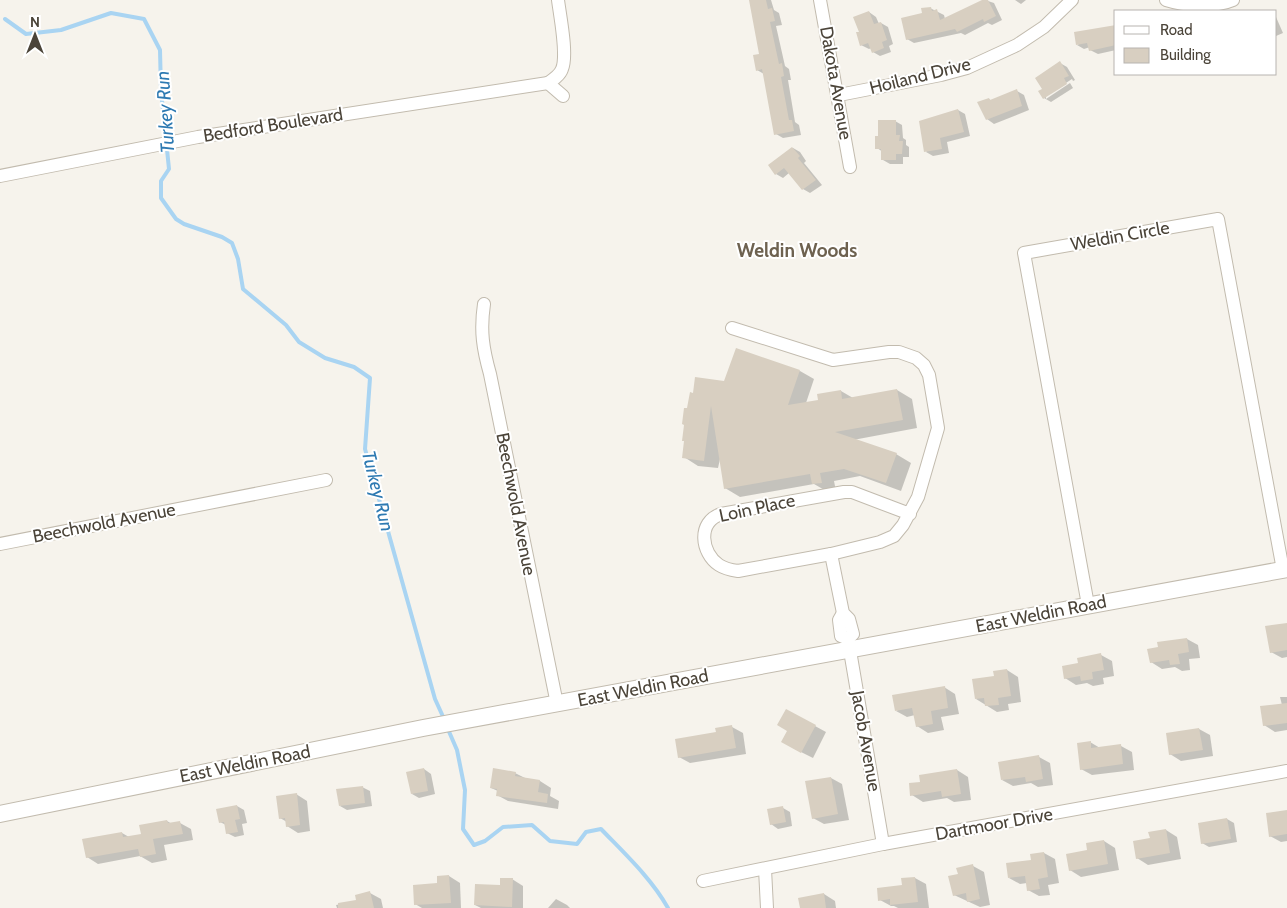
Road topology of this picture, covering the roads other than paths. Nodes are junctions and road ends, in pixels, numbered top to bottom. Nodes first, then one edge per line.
1 (558, 0) edge
2 (820, 0) edge
3 (1072, 0) edge
4 (1166, 0) edge
5 (1233, 0) edge
6 (548, 83) junction
7 (838, 95) junction
8 (563, 96) dead end
9 (850, 166) dead end
10 (0, 176) edge
11 (484, 304) dead end
12 (732, 328) dead end
13 (326, 480) dead end
14 (910, 514) junction
15 (0, 544) edge
16 (831, 554) junction
17 (1285, 569) edge
18 (1088, 605) junction
19 (849, 644) junction
20 (557, 704) junction
21 (1287, 771) edge
22 (0, 814) edge
23 (883, 844) junction
24 (765, 869) junction
25 (703, 882) dead end
26 (768, 908) edge

1 - 6 street
2 - 7 street, Dakota Avenue
3 - 7 street, Hoiland Drive
4 - 5 street
6 - 8 street
6 - 10 street, Bedford Boulevard
7 - 9 street, Dakota Avenue
11 - 20 street, Beechwold Avenue
12 - 14 street, Loin Place
13 - 15 street, Beechwold Avenue
14 - 16 street, Loin Place
14 - 16 street, Loin Place
16 - 19 street, Jacob Avenue
17 - 18 street, East Weldin Road
17 - 18 street, Weldin Circle
18 - 19 street, East Weldin Road
19 - 20 street, East Weldin Road
19 - 23 street, Jacob Avenue
20 - 22 street, East Weldin Road
21 - 23 street, Dartmoor Drive
23 - 24 street, Dartmoor Drive
24 - 25 street, Dartmoor Drive
24 - 26 street

